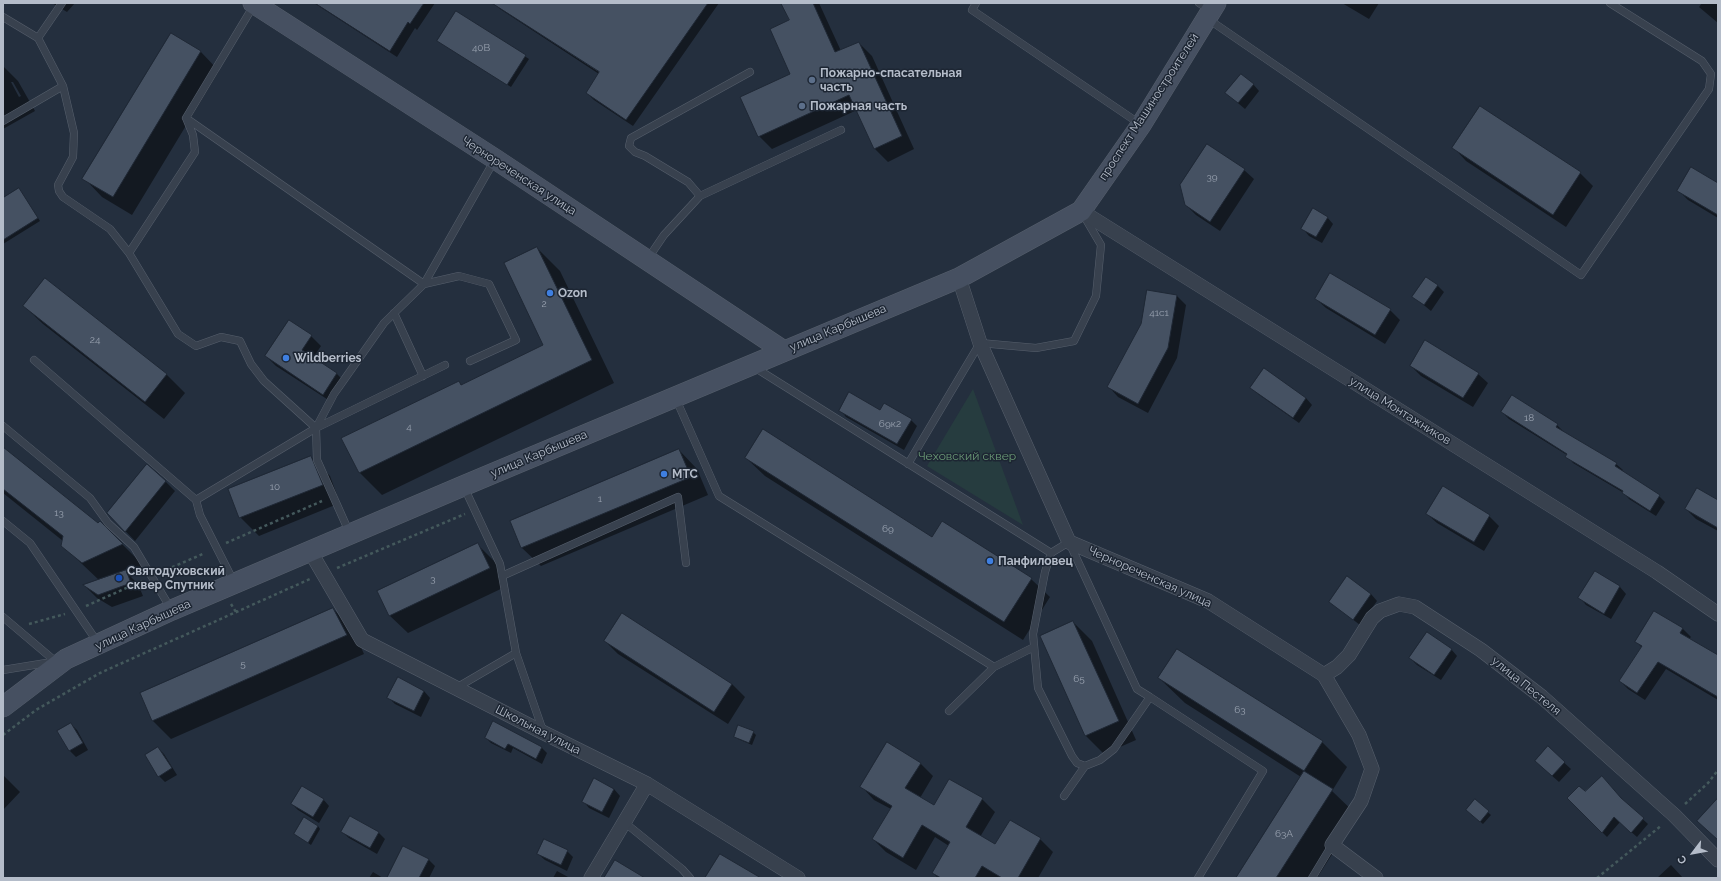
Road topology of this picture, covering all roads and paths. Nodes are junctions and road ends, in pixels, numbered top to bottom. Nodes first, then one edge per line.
1 (62, 3) edge
2 (254, 3) edge
3 (976, 3) edge
4 (1610, 3) edge
5 (1208, 9) edge
6 (5, 21) edge
7 (38, 38) junction
8 (750, 72) dead end
9 (63, 86) junction
10 (186, 118) junction
11 (3, 122) edge
12 (1141, 125) junction
13 (841, 130) dead end
14 (495, 159) junction
15 (700, 196) junction
16 (1081, 211) junction
17 (129, 253) junction
18 (647, 260) junction
19 (958, 278) junction
20 (424, 284) junction
21 (394, 312) junction
22 (980, 343) junction
23 (784, 350) junction
24 (34, 360) dead end
25 (470, 361) dead end
26 (445, 365) dead end
27 (750, 365) junction
28 (423, 376) junction
29 (675, 397) junction
30 (3, 426) edge
31 (316, 428) junction
32 (908, 464) junction
33 (463, 486) junction
34 (333, 496) junction
35 (196, 500) junction
36 (475, 510) junction
37 (3, 521) edge
38 (350, 534) junction
39 (1069, 542) junction
40 (217, 548) junction
41 (310, 551) junction
42 (204, 553) junction
43 (1051, 553) junction
44 (208, 559) dead end
45 (686, 563) dead end
46 (323, 574) junction
47 (502, 576) junction
48 (152, 577) junction
49 (229, 586) junction
50 (76, 610) junction
51 (172, 610) junction
52 (236, 612) junction
53 (1718, 614) edge
54 (3, 617) edge
55 (16, 628) junction
56 (100, 645) junction
57 (1034, 647) junction
58 (516, 653) junction
59 (61, 660) junction
60 (994, 667) junction
61 (3, 670) edge
62 (1324, 675) junction
63 (456, 688) junction
64 (1150, 697) junction
65 (3, 707) edge
66 (949, 711) dead end
67 (544, 733) junction
68 (3, 735) edge
69 (1085, 766) junction
70 (1718, 770) edge
71 (647, 784) junction
72 (1064, 796) dead end
73 (1674, 815) junction
74 (624, 822) junction
75 (1332, 845) junction
76 (1718, 860) edge
77 (591, 878) edge
78 (690, 878) edge
79 (798, 878) edge
80 (1198, 878) edge
81 (1312, 878) edge
82 (1376, 878) edge
83 (1597, 878) edge

1 - 7 lane
2 - 10 lane
2 - 14 main road, Чернореченская улица
3 - 12 lane
4 - 5 lane
5 - 12 main road, проспект Машиностроителей
6 - 7 lane
7 - 9 lane
8 - 15 lane
9 - 11 lane
9 - 17 lane
10 - 17 lane
10 - 20 lane
12 - 16 main road, проспект Машиностроителей
13 - 15 lane
14 - 18 main road, Чернореченская улица
14 - 20 lane
15 - 18 lane
16 - 19 main road, улица Карбышева
16 - 22 lane
16 - 53 street, улица Монтажников
17 - 31 lane
18 - 23 main road, Чернореченская улица
19 - 22 street
19 - 23 main road, улица Карбышева
20 - 21 lane
20 - 25 lane
21 - 28 lane
21 - 31 lane
22 - 32 lane
22 - 39 street
23 - 27 main road, улица Карбышева
24 - 35 lane
26 - 28 lane
27 - 29 main road, улица Карбышева
27 - 32 lane
28 - 31 lane
29 - 33 main road, улица Карбышева
29 - 60 lane
30 - 48 lane
31 - 34 lane
31 - 35 lane
32 - 43 lane
33 - 36 lane
33 - 38 main road, улица Карбышева
34 - 38 lane
34 - 40 path
35 - 40 lane
36 - 46 path
36 - 47 lane
37 - 50 lane
38 - 41 main road, улица Карбышева
39 - 43 lane
39 - 62 street, Чернореченская улица
39 - 64 lane
40 - 42 path
40 - 49 lane
41 - 46 street, Школьная улица
41 - 49 main road, улица Карбышева
42 - 44 path
42 - 48 path
43 - 57 lane
45 - 47 lane
46 - 52 path
46 - 63 street, Школьная улица
47 - 58 lane
48 - 50 path
48 - 51 lane
49 - 51 main road, улица Карбышева
49 - 52 path
50 - 55 path
50 - 56 lane
51 - 56 main road, улица Карбышева
52 - 68 path
54 - 55 lane
55 - 59 lane
56 - 59 main road, улица Карбышева
57 - 60 lane
57 - 69 lane
58 - 63 lane
58 - 67 lane
59 - 61 lane
59 - 65 main road, улица Карбышева
60 - 66 lane
62 - 73 street, улица Пестеля
62 - 75 street, Чернореченская улица
63 - 67 street, Школьная улица
64 - 69 lane
64 - 80 lane
67 - 71 street, Школьная улица
69 - 72 lane
70 - 73 path
71 - 74 street
71 - 79 street, Школьная улица
73 - 76 street, улица Пестеля
73 - 83 path
74 - 77 street
74 - 78 lane
75 - 81 lane
75 - 82 street

